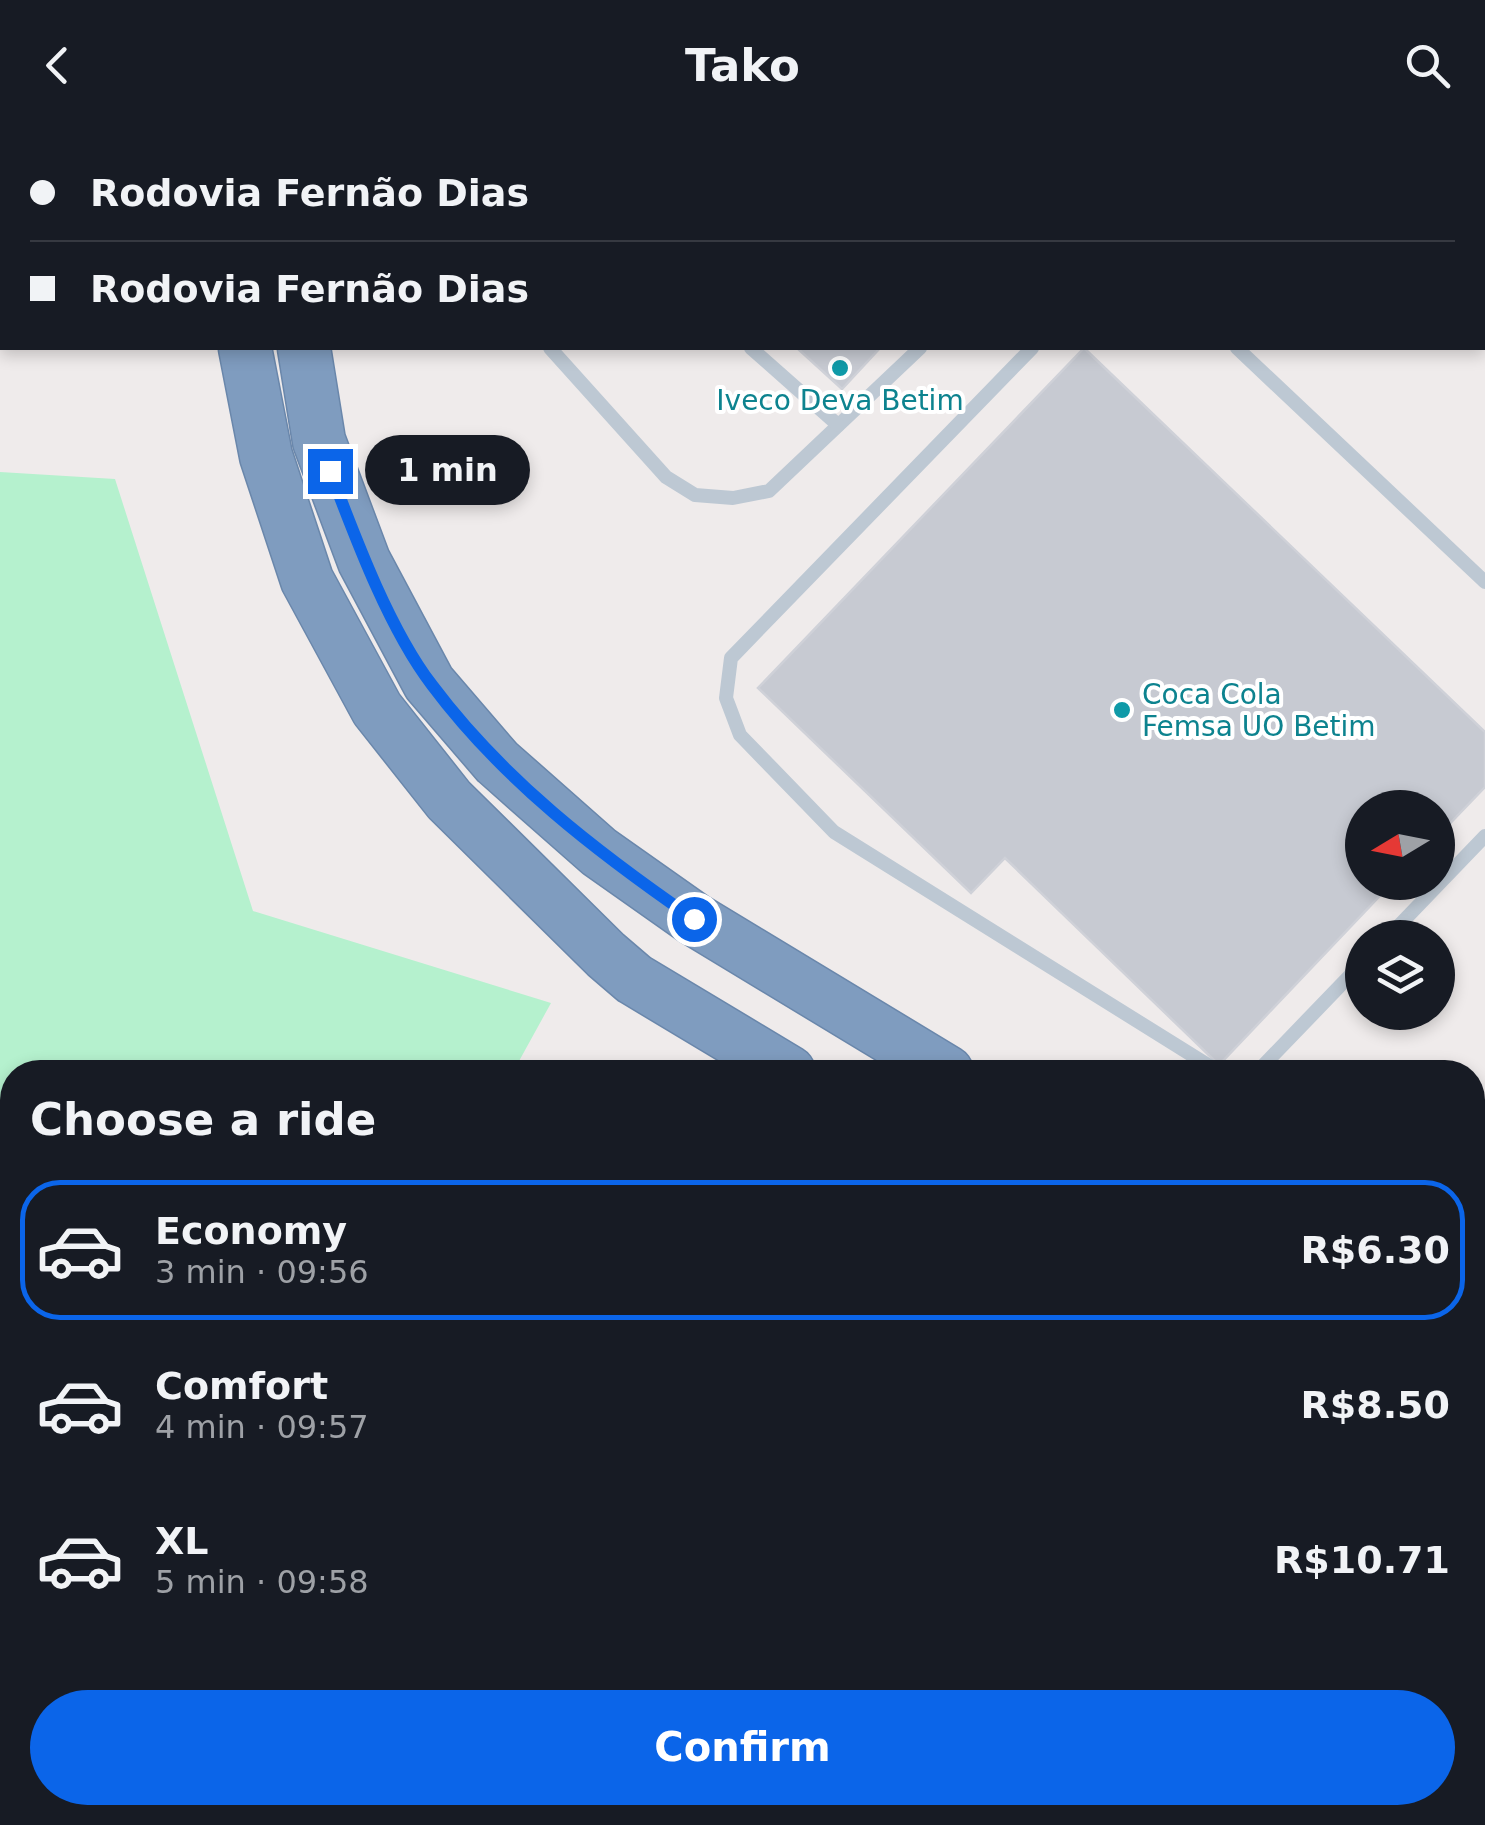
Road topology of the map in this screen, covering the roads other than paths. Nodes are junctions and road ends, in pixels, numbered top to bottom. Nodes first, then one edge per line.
1 (245, 350) edge
2 (304, 350) edge
3 (552, 350) edge
4 (753, 350) edge
5 (918, 350) edge
6 (1030, 350) edge
7 (1239, 350) edge
8 (838, 425) junction
9 (1485, 582) edge
10 (1485, 836) edge
11 (1404, 920) edge
12 (634, 979) junction
13 (1345, 981) edge
14 (703, 1060) edge
15 (769, 1060) edge
16 (927, 1060) edge
17 (1200, 1060) edge
18 (1269, 1060) edge

1 - 12 highway
2 - 16 highway
3 - 8 lane
4 - 8 lane
5 - 8 lane
6 - 17 lane
7 - 9 lane
10 - 11 lane
12 - 14 highway
12 - 15 highway
13 - 18 lane

